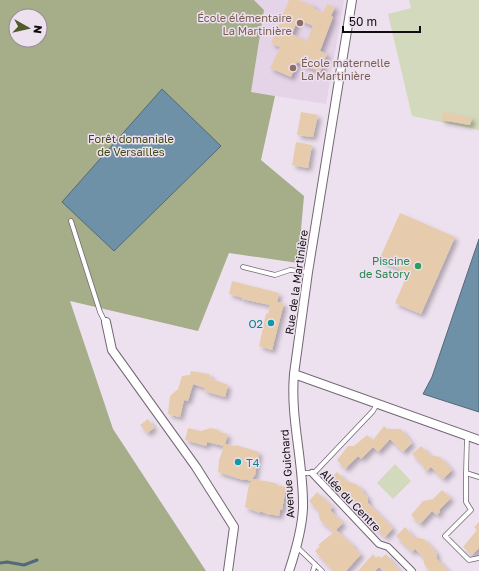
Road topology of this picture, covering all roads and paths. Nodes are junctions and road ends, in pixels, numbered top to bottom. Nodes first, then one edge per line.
1 (352, 0) edge
2 (71, 221) dead end
3 (243, 267) dead end
4 (308, 272) junction
5 (106, 322) joint
6 (294, 374) junction
7 (377, 404) junction
8 (468, 436) junction
9 (479, 440) edge
10 (300, 473) junction
11 (312, 473) junction
12 (466, 473) junction
13 (479, 477) edge
14 (297, 547) junction
15 (479, 558) edge
16 (315, 564) junction
17 (228, 571) edge
18 (289, 571) edge
19 (313, 571) edge
20 (322, 571) edge
21 (412, 571) edge

1 - 4 street, Rue de la Martinière
2 - 5 lane
3 - 4 lane
4 - 6 street, Rue de la Martinière
5 - 17 street
6 - 7 street
6 - 10 street, Avenue Guichard
7 - 8 street
7 - 11 lane
8 - 9 street
8 - 12 lane
10 - 11 lane
10 - 14 street, Avenue Guichard
11 - 21 street, Allée du Centre
12 - 13 lane
12 - 15 lane
14 - 16 lane
14 - 18 street, Avenue Guichard
16 - 19 lane
16 - 20 lane

